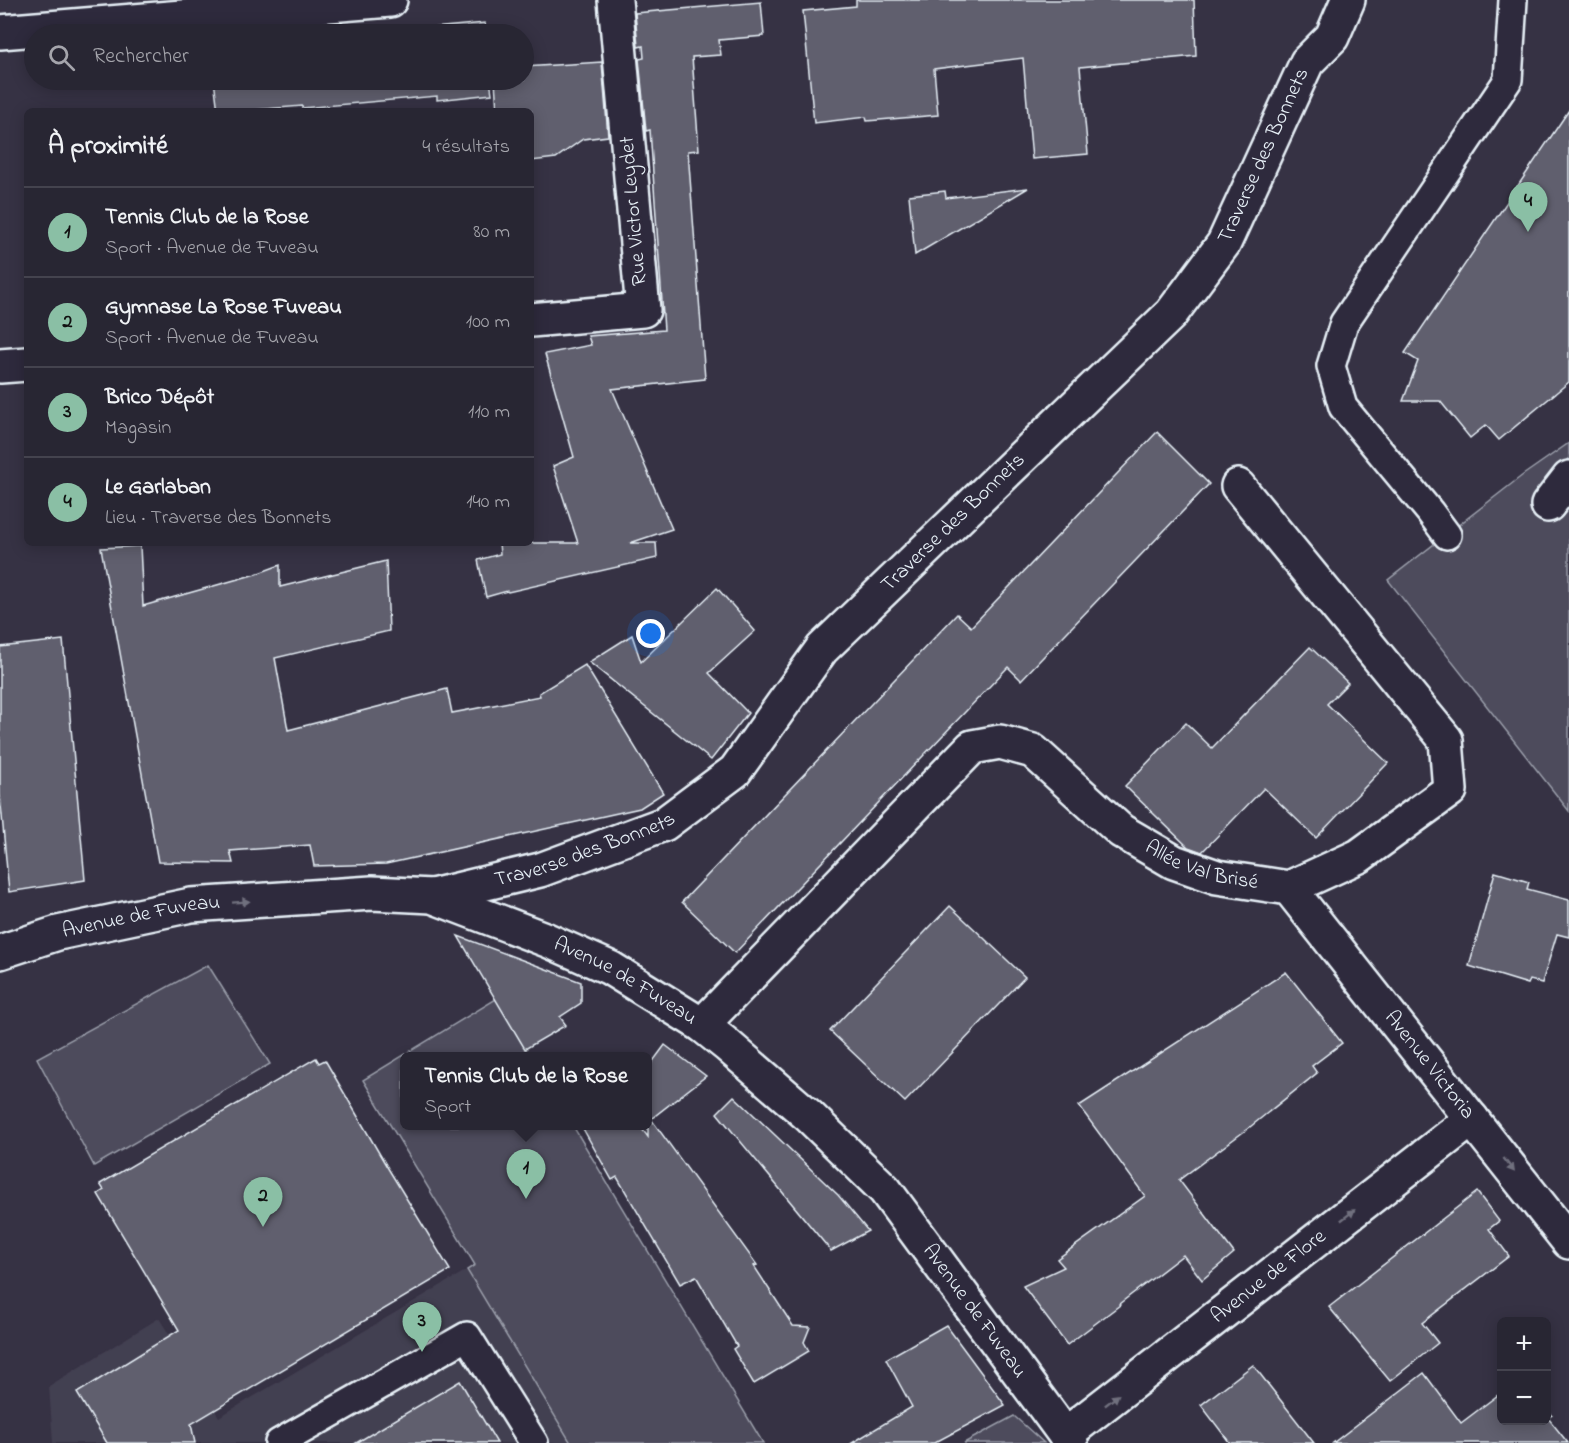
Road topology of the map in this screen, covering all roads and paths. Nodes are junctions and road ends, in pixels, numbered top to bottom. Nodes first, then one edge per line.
1 (390, 0) edge
2 (615, 0) edge
3 (1348, 0) edge
4 (1513, 0) edge
5 (98, 24) edge
6 (24, 30) edge
7 (0, 32) edge
8 (534, 320) edge
9 (24, 364) edge
10 (0, 366) edge
11 (1569, 478) edge
12 (1238, 486) dead end
13 (1548, 505) dead end
14 (1447, 535) dead end
15 (1289, 888) junction
16 (432, 896) junction
17 (0, 952) edge
18 (702, 1025) junction
19 (1472, 1119) junction
20 (1569, 1242) edge
21 (1068, 1439) edge
22 (279, 1443) edge
23 (534, 1443) edge

1 - 5 street
2 - 8 street, Rue Victor Leydet
3 - 16 street, Traverse des Bonnets
4 - 14 lane
6 - 7 street
9 - 10 street
11 - 13 street
12 - 15 street, Allée Val Brisé
15 - 18 street, Allée Val Brisé
15 - 19 street, Avenue Victoria
17 -> 16 street, Avenue de Fuveau
16 - 18 street, Avenue de Fuveau
18 - 21 street, Avenue de Fuveau
19 -> 20 street, Avenue Victoria
21 -> 19 street, Avenue de Flore
22 - 23 lane

